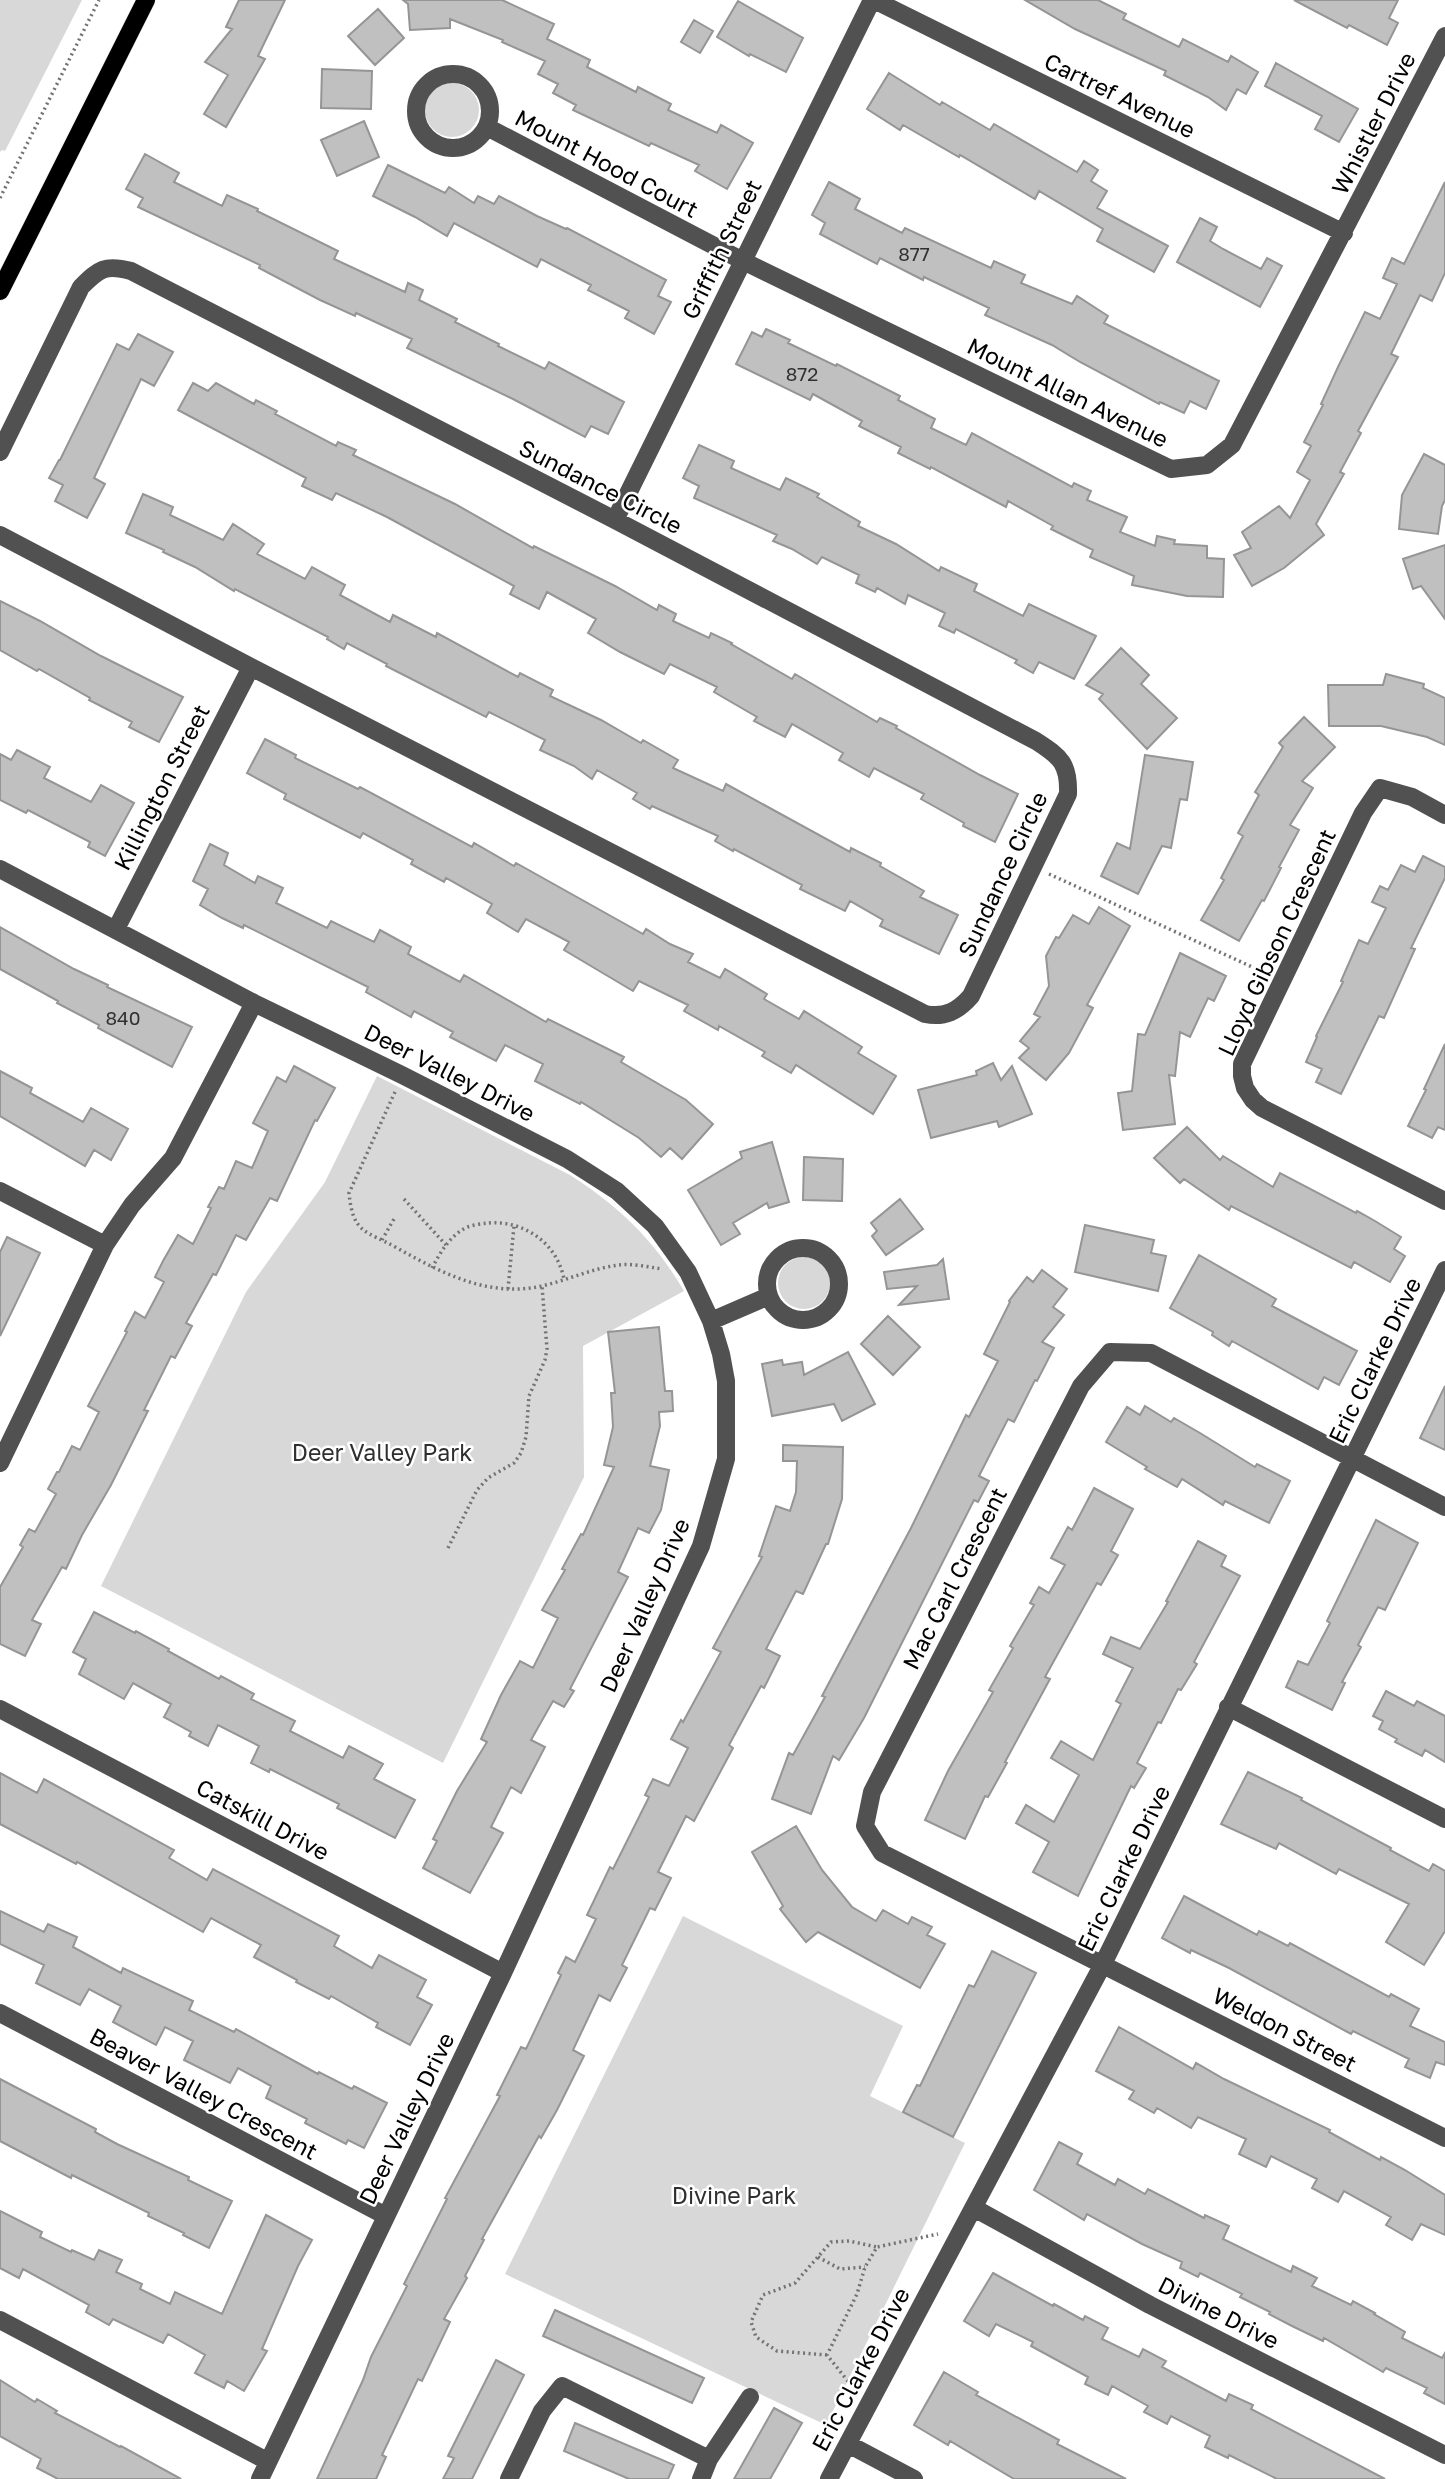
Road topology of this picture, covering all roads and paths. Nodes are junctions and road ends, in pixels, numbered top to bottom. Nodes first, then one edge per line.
1 (99, 0) edge
2 (146, 0) edge
3 (873, 0) edge
4 (1445, 36) edge
5 (487, 127) junction
6 (0, 198) edge
7 (1344, 233) junction
8 (743, 261) junction
9 (0, 291) edge
10 (0, 452) edge
11 (615, 520) junction
12 (0, 535) edge
13 (251, 667) junction
14 (1445, 815) edge
15 (1033, 867) junction
16 (0, 869) edge
17 (116, 929) junction
18 (1261, 971) dead end
19 (254, 1003) junction
20 (402, 1075) junction
21 (0, 1191) edge
22 (404, 1199) dead end
23 (1445, 1201) edge
24 (394, 1219) dead end
25 (514, 1226) junction
26 (382, 1240) junction
27 (105, 1245) junction
28 (446, 1245) junction
29 (432, 1268) junction
30 (1445, 1270) edge
31 (688, 1272) junction
32 (564, 1279) junction
33 (542, 1286) junction
34 (508, 1289) junction
35 (769, 1296) junction
36 (711, 1321) junction
37 (1353, 1460) junction
38 (0, 1463) edge
39 (1445, 1507) edge
40 (448, 1548) dead end
41 (1228, 1707) junction
42 (0, 1709) edge
43 (1445, 1819) edge
44 (1104, 1964) junction
45 (503, 1973) junction
46 (0, 2013) edge
47 (1445, 2138) edge
48 (974, 2208) junction
49 (386, 2216) junction
50 (962, 2229) junction
51 (877, 2247) junction
52 (818, 2257) junction
53 (865, 2267) junction
54 (0, 2320) edge
55 (827, 2356) junction
56 (750, 2397) dead end
57 (867, 2406) junction
58 (848, 2444) junction
59 (1445, 2455) edge
60 (709, 2459) junction
61 (267, 2461) junction
62 (260, 2479) edge
63 (509, 2479) edge
64 (701, 2479) edge
65 (830, 2479) edge
66 (914, 2479) edge

1 - 6 path
2 - 9 main road
3 - 7 street, Cartref Avenue
3 - 8 street, Griffith Street
4 - 7 street, Whistler Drive
5 - 5 street, Mount Hood Court
5 - 8 street, Mount Hood Court
7 - 8 street, Mount Allan Avenue
8 - 11 street, Griffith Street
10 - 11 street, Sundance Circle
11 - 15 street, Sundance Circle
12 - 13 street, Sundance Circle
13 - 15 street, Sundance Circle
13 - 17 street, Killington Street
14 - 23 street, Lloyd Gibson Crescent
15 - 18 path
16 - 17 street, Deer Valley Drive
17 - 19 street, Deer Valley Drive
19 - 20 street, Deer Valley Drive
19 - 27 street
20 - 26 path
20 - 31 street, Deer Valley Drive
21 - 27 street
22 - 28 path
24 - 26 path
25 - 28 path
25 - 32 path
25 - 34 path
26 - 29 path
27 - 38 street
28 - 29 path
29 - 34 path
30 - 37 street, Eric Clarke Drive
31 - 32 path
31 - 36 street, Deer Valley Drive
32 - 33 path
33 - 34 path
33 - 40 path
35 - 35 street
35 - 36 street
36 - 45 street, Deer Valley Drive
37 - 39 street
37 - 41 street, Eric Clarke Drive
37 - 44 street, Mac Carl Crescent
41 - 43 street
41 - 44 street, Eric Clarke Drive
42 - 45 street, Catskill Drive
44 - 47 street, Weldon Street
44 - 48 street, Eric Clarke Drive
45 - 49 street, Deer Valley Drive
46 - 49 street, Beaver Valley Crescent
48 - 50 street, Eric Clarke Drive
48 - 59 street, Divine Drive
49 - 61 street, Deer Valley Drive
50 - 51 path
50 - 57 street, Eric Clarke Drive
51 - 52 path
51 - 53 path
52 - 53 path
52 - 55 path
53 - 55 path
54 - 61 street
55 - 57 path
56 - 60 street
57 - 58 street, Eric Clarke Drive
58 - 65 street, Eric Clarke Drive
58 - 66 street
60 - 63 street
60 - 64 street
61 - 62 street, Deer Valley Drive

